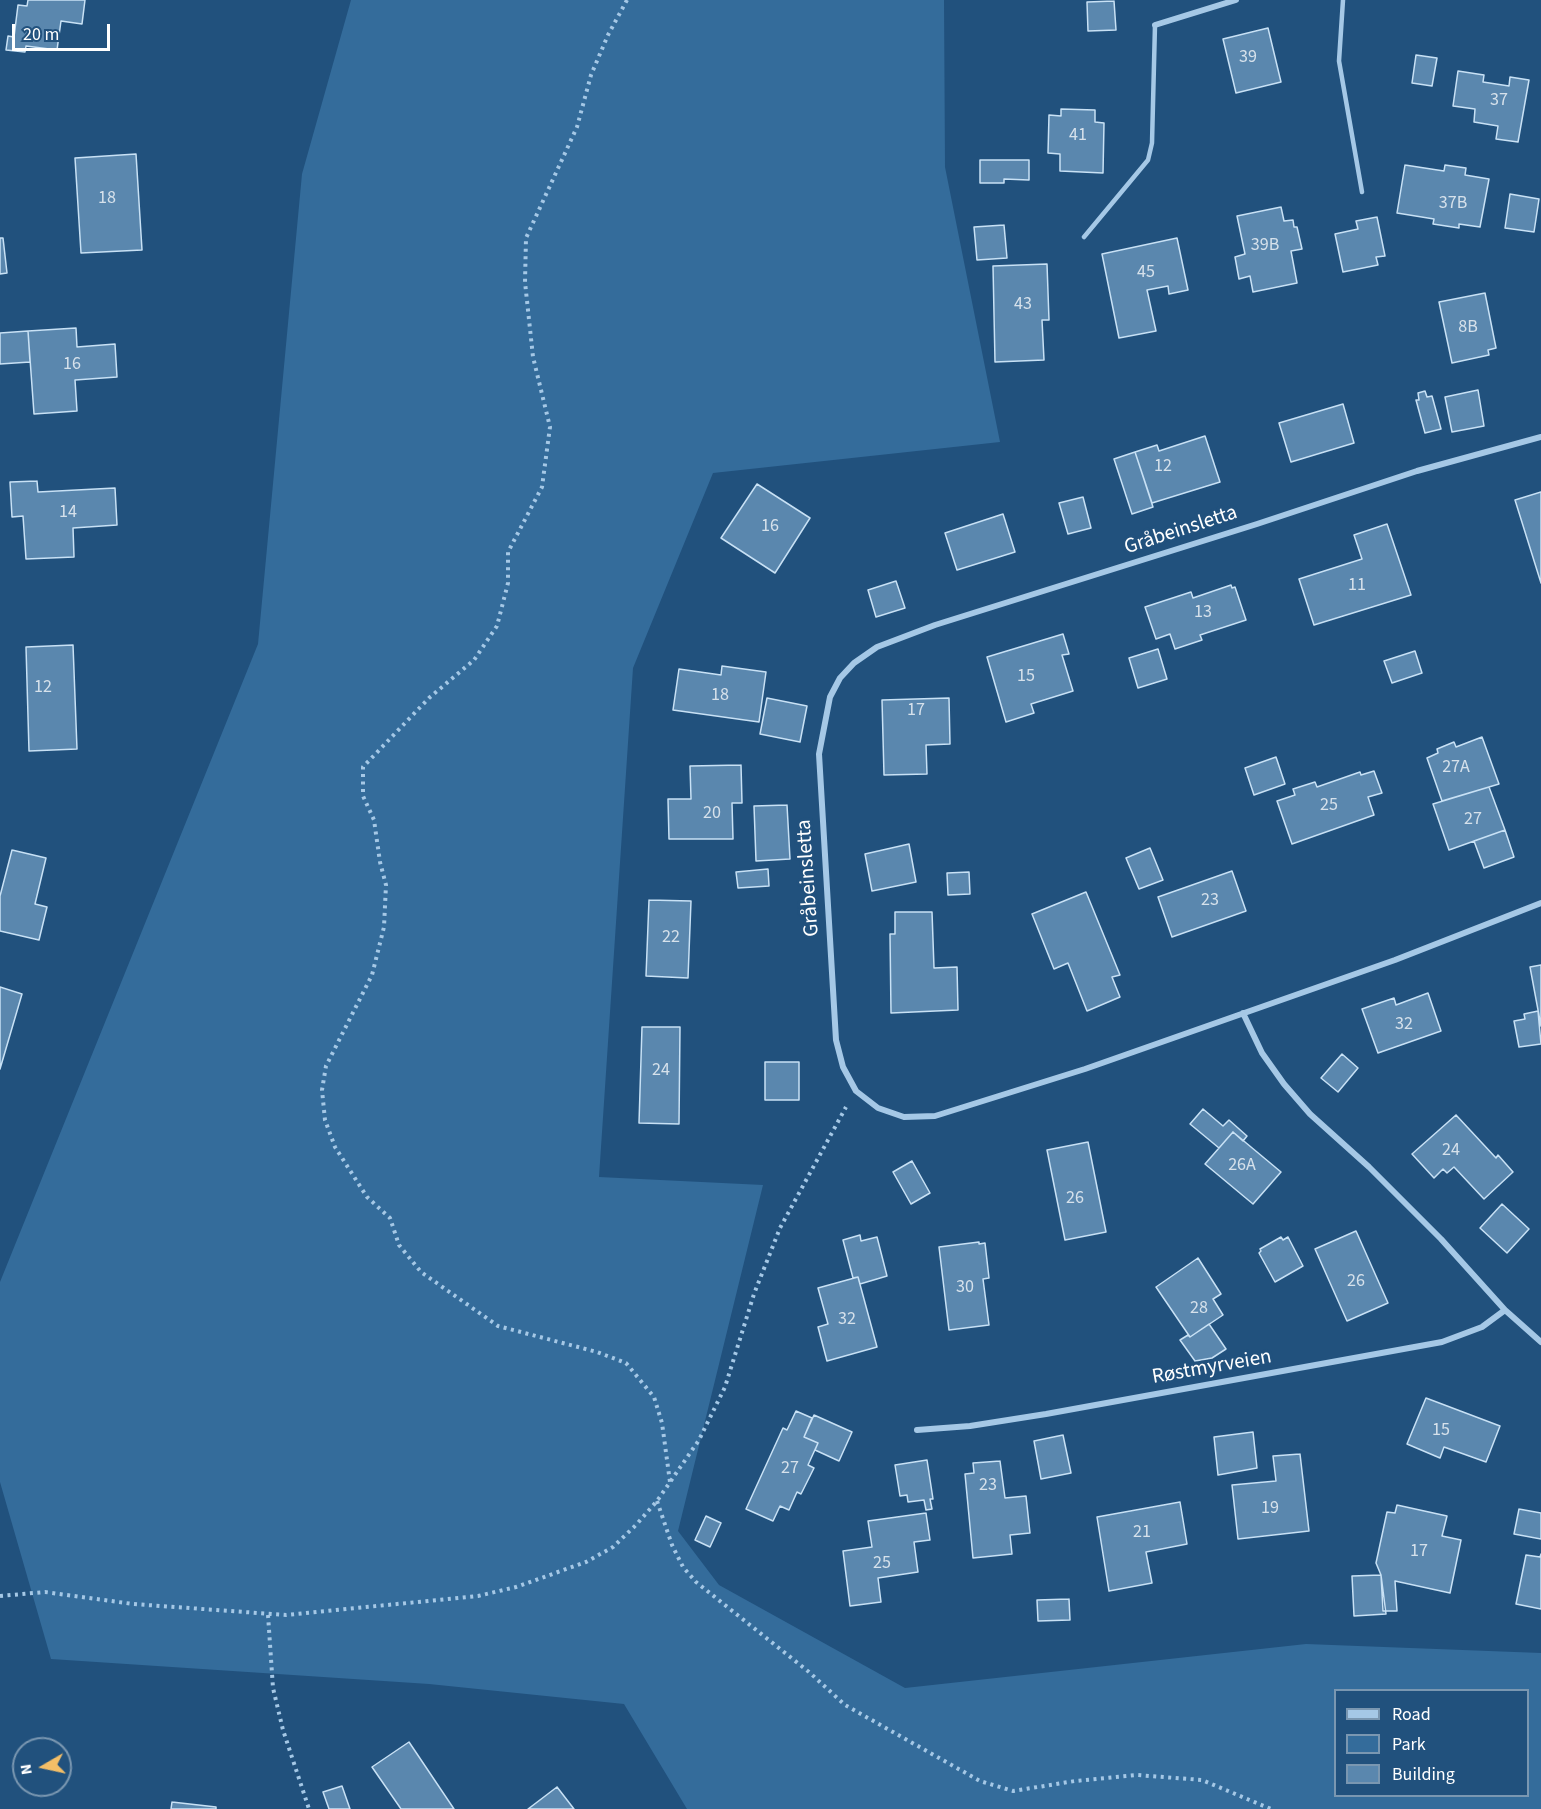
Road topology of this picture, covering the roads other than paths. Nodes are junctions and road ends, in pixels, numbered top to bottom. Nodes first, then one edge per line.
1 (1233, 0) edge
2 (1343, 0) edge
3 (1155, 24) joint
4 (1362, 192) dead end
5 (1084, 237) dead end
6 (1541, 437) edge
7 (1541, 903) edge
8 (1243, 1013) junction
9 (1505, 1310) junction
10 (1541, 1342) edge
11 (917, 1430) dead end

1 - 3 street
2 - 4 lane
3 - 5 lane
6 - 8 street, Gråbeinsletta
7 - 8 street, Gråbeinsletta
8 - 9 street
9 - 10 street
9 - 11 street, Røstmyrveien

